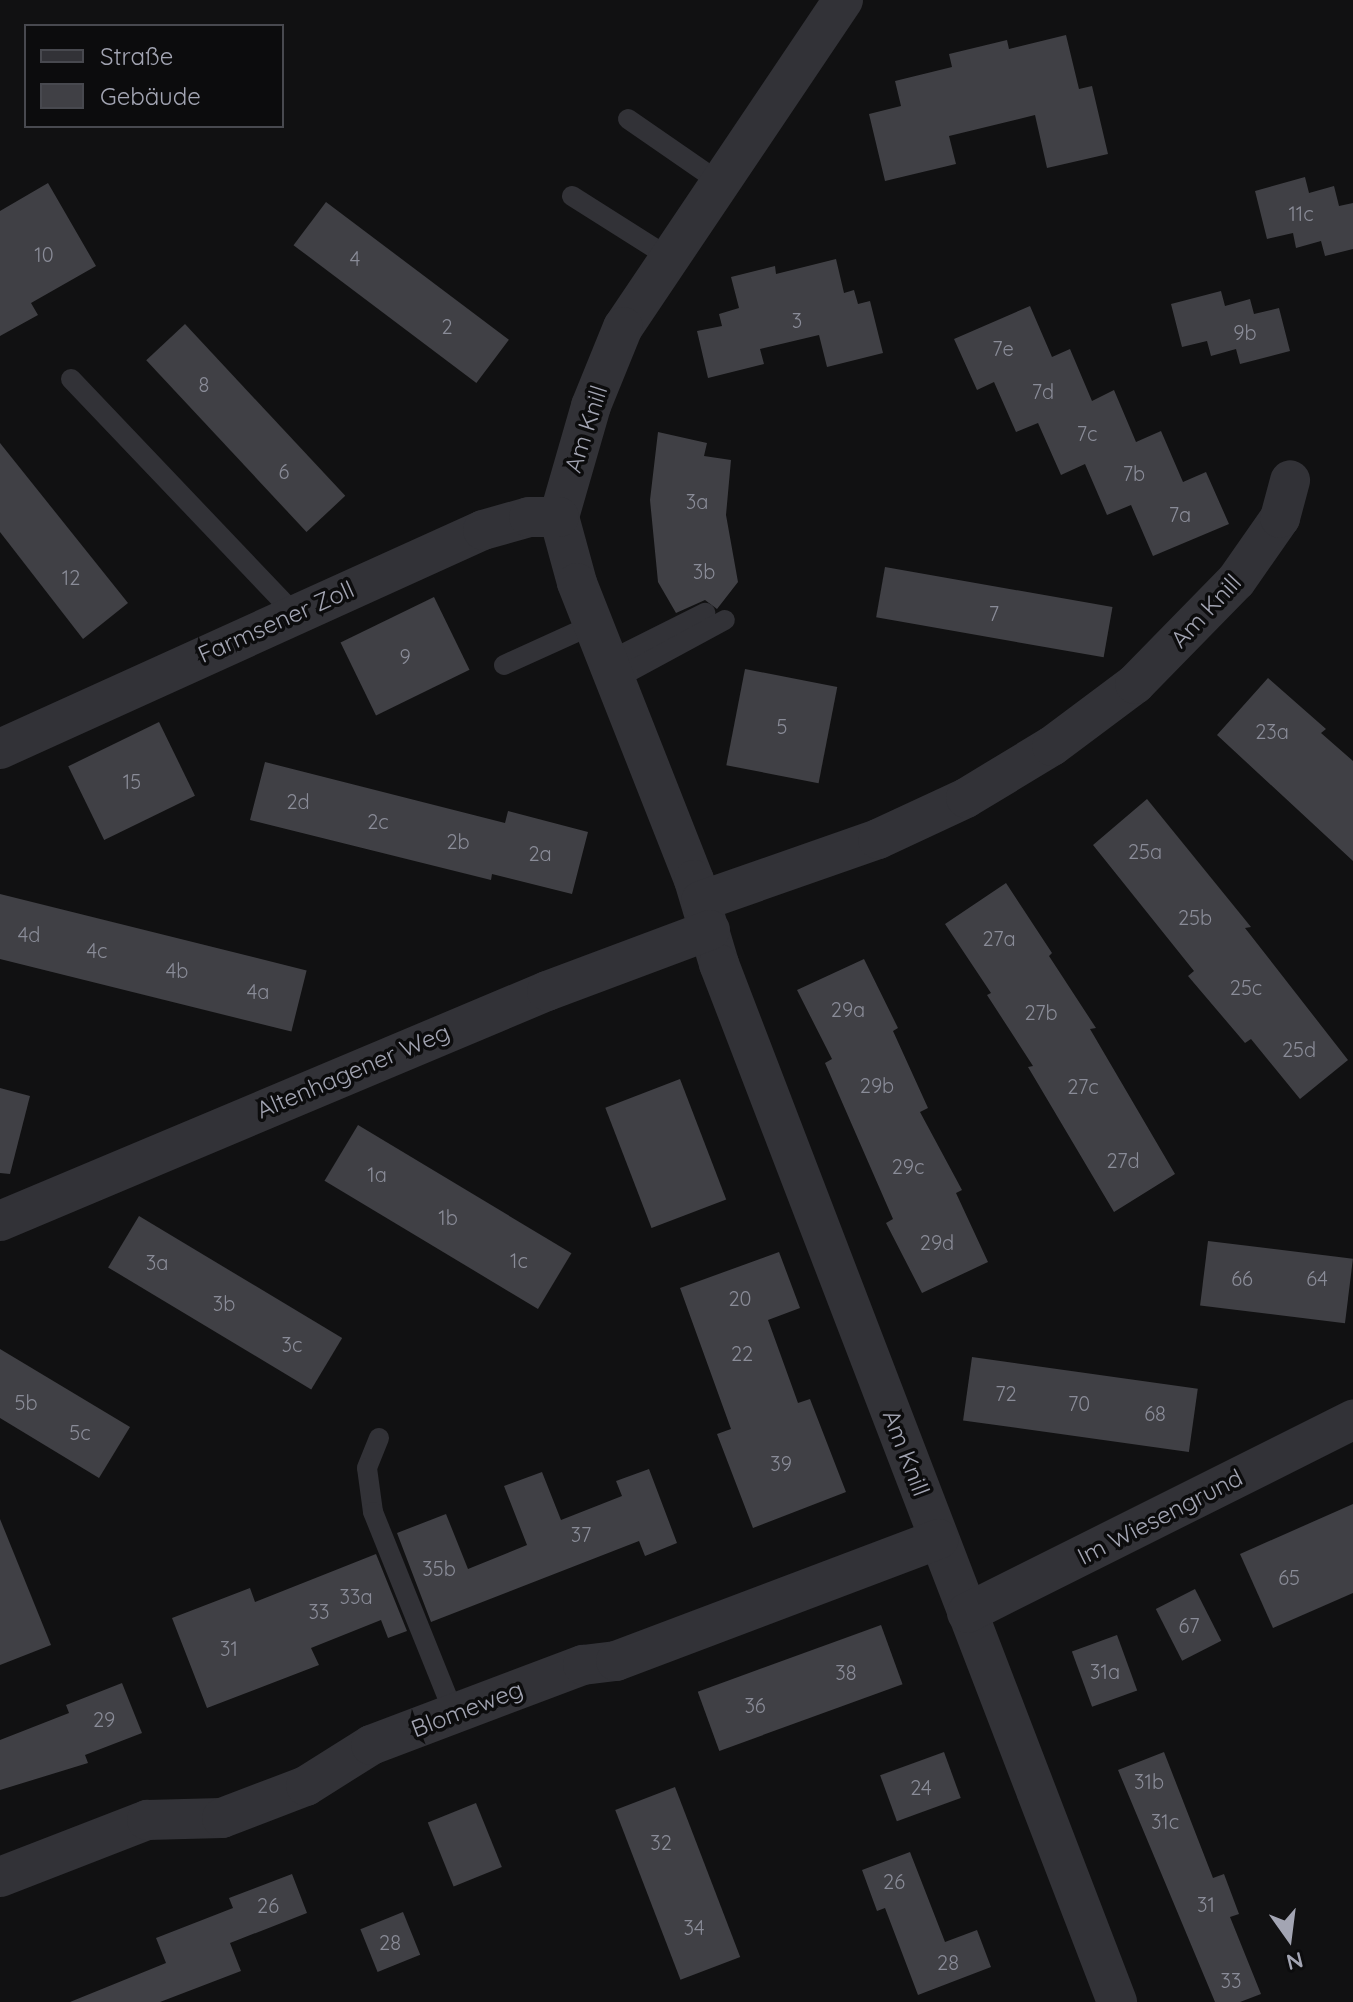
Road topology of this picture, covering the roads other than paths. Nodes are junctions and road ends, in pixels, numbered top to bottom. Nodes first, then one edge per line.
1 (843, 0) edge
2 (628, 119) dead end
3 (718, 181) junction
4 (572, 196) dead end
5 (667, 256) junction
6 (71, 379) dead end
7 (1290, 480) dead end
8 (559, 517) junction
9 (294, 613) junction
10 (705, 613) dead end
11 (725, 620) dead end
12 (592, 625) junction
13 (504, 665) dead end
14 (610, 671) junction
15 (0, 749) edge
16 (705, 916) junction
17 (0, 1221) edge
18 (1353, 1420) edge
19 (379, 1438) dead end
20 (939, 1539) junction
21 (967, 1613) junction
22 (454, 1714) junction
23 (0, 1877) edge
24 (1117, 2002) edge

1 - 3 street, Am Knill
2 - 3 lane
3 - 5 street, Am Knill
4 - 5 lane
5 - 8 street, Am Knill
6 - 9 lane
7 - 16 street, Am Knill
8 - 9 street, Farmsener Zoll
8 - 12 street, Am Knill
9 - 15 street, Farmsener Zoll
10 - 14 lane
11 - 14 lane
12 - 13 lane
12 - 14 street, Am Knill
14 - 16 street, Am Knill
16 - 17 street, Altenhagener Weg
16 - 20 street, Am Knill
18 - 21 street, Im Wiesengrund
19 - 22 lane
20 - 21 street, Am Knill
20 - 22 street, Blomeweg
21 - 24 street, Am Knill
22 - 23 street, Blomeweg

